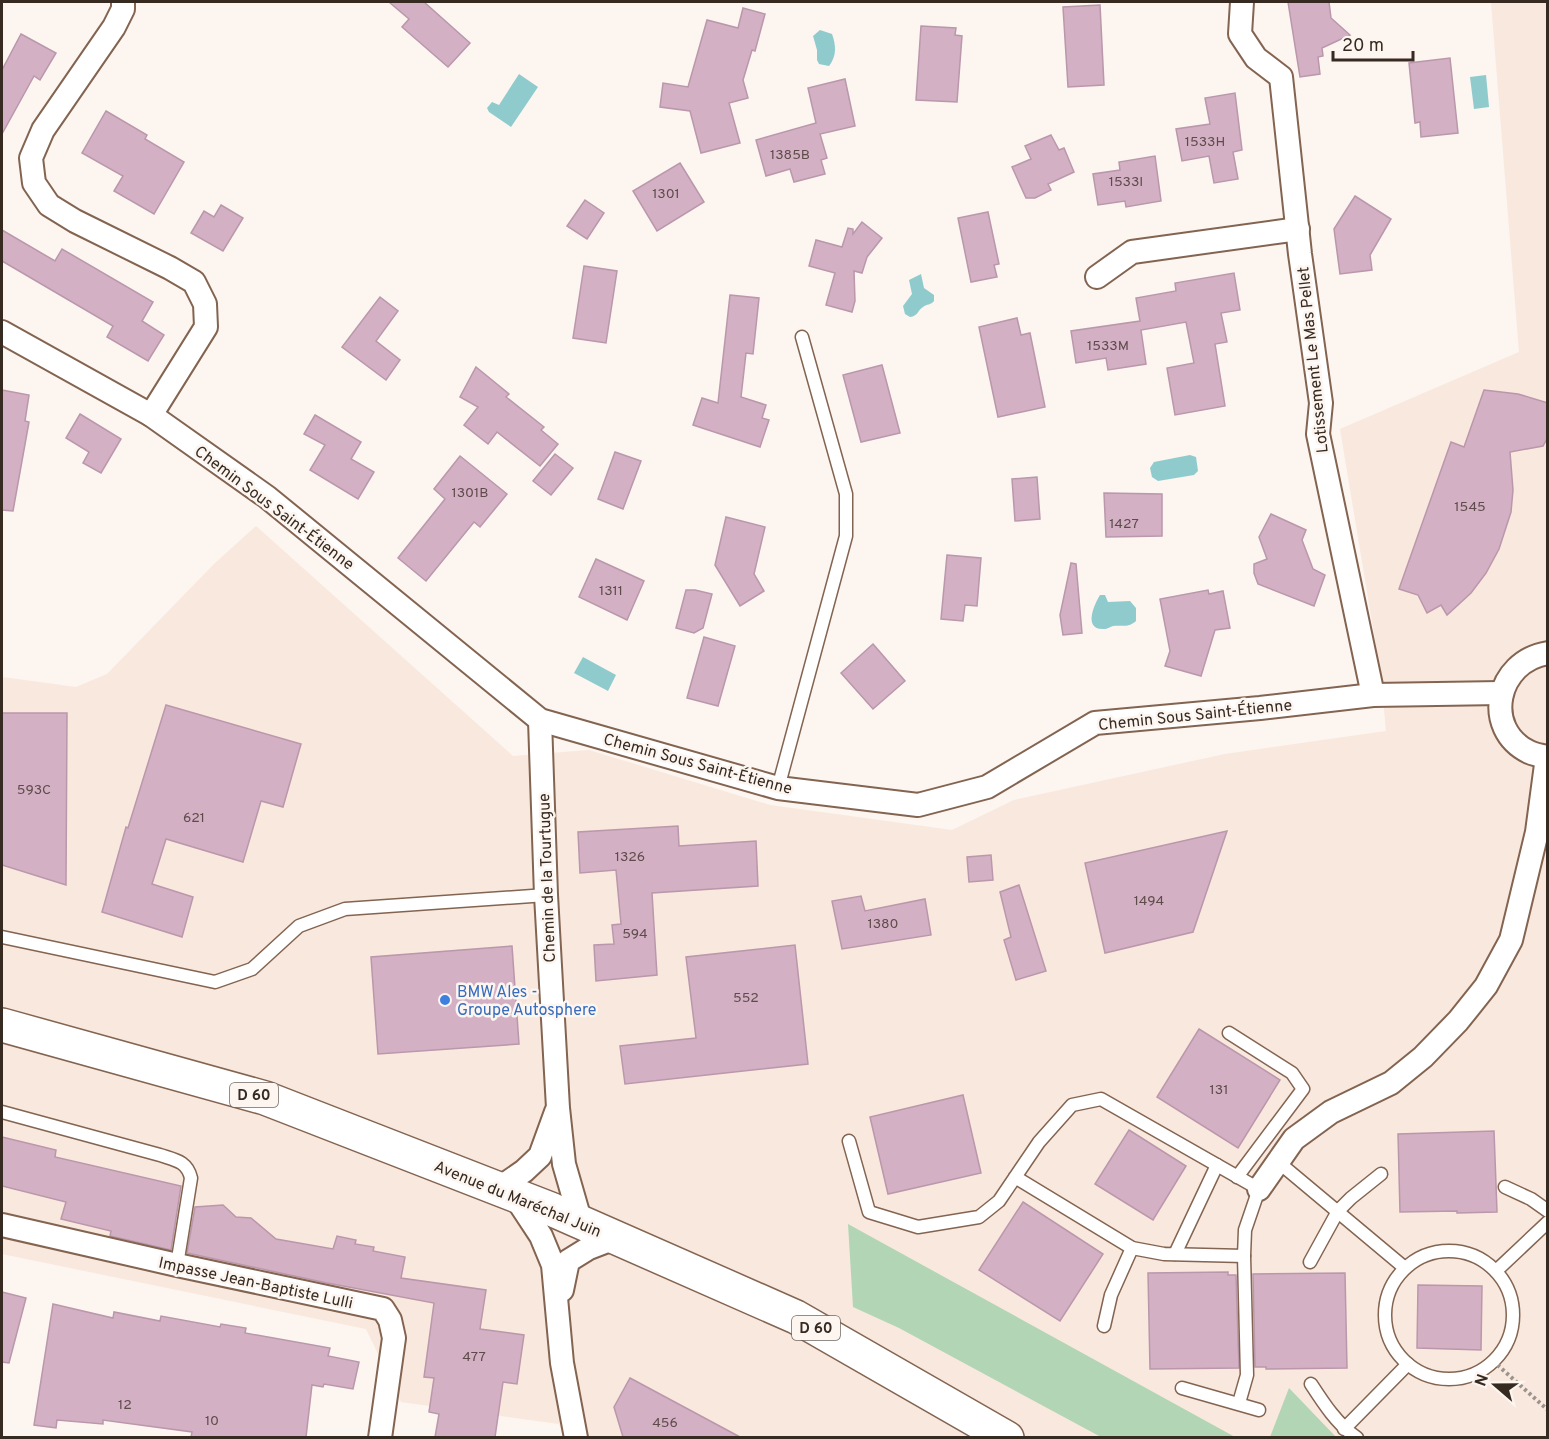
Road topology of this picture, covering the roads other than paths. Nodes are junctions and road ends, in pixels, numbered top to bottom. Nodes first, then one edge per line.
1 (123, 2) edge
2 (1242, 2) edge
3 (1298, 229) junction
4 (1098, 277) dead end
5 (2, 332) edge
6 (802, 337) dead end
7 (152, 415) junction
8 (1548, 653) edge
9 (1502, 693) junction
10 (1373, 695) junction
11 (540, 720) junction
12 (1547, 757) edge
13 (778, 788) junction
14 (546, 896) junction
15 (2, 937) edge
16 (2, 1025) edge
17 (1229, 1033) dead end
18 (558, 1108) junction
19 (2, 1112) edge
20 (849, 1141) dead end
21 (1277, 1161) junction
22 (1217, 1165) junction
23 (1381, 1174) dead end
24 (1237, 1177) junction
25 (1015, 1178) junction
26 (1505, 1187) dead end
27 (1259, 1189) junction
28 (506, 1192) junction
29 (1548, 1211) edge
30 (1338, 1212) junction
31 (1548, 1222) edge
32 (581, 1223) junction
33 (2, 1225) edge
34 (615, 1238) junction
35 (1132, 1248) junction
36 (1175, 1254) junction
37 (1244, 1256) junction
38 (1310, 1262) dead end
39 (177, 1266) junction
40 (1405, 1268) junction
41 (1496, 1271) junction
42 (1104, 1326) dead end
43 (562, 1363) junction
44 (1408, 1365) junction
45 (1311, 1384) dead end
46 (1182, 1388) dead end
47 (1239, 1403) junction
48 (1259, 1410) dead end
49 (1344, 1429) junction
50 (380, 1437) edge
51 (576, 1437) edge
52 (1007, 1437) edge
53 (1357, 1437) edge

1 - 7 street
2 - 3 street, Lotissement Le Mas Pellet
3 - 4 street
3 - 10 street, Lotissement Le Mas Pellet
5 - 7 street, Chemin Sous Saint-Étienne
6 - 13 lane
7 - 11 street, Chemin Sous Saint-Étienne
8 - 9 street
9 - 10 street, Chemin Sous Saint-Étienne
9 - 12 street
10 - 13 street, Chemin Sous Saint-Étienne
11 - 13 street, Chemin Sous Saint-Étienne
11 - 14 street, Chemin de la Tourtugue
12 - 21 street
14 - 15 lane
14 - 18 street, Chemin de la Tourtugue
16 - 28 main road, Avenue du Maréchal Juin / D 60
17 - 24 lane
18 - 28 street, Chemin de la Tourtugue
18 - 32 street, Chemin de la Tourtugue
19 - 39 lane
20 - 25 lane
21 - 27 street
21 - 30 lane
22 - 24 lane
22 - 25 lane
22 - 36 lane
23 - 30 lane
24 - 27 lane
25 - 35 lane
26 - 29 lane
27 - 37 lane
28 - 32 main road, Avenue du Maréchal Juin / D 60
28 - 43 street
30 - 38 lane
30 - 40 lane
31 - 41 lane
32 - 34 main road, Avenue du Maréchal Juin / D 60
33 - 39 street, Impasse Jean-Baptiste Lulli
34 - 43 street
34 - 52 main road, Avenue du Maréchal Juin / D 60
35 - 36 lane
35 - 42 lane
36 - 37 lane
37 - 47 lane
39 - 50 street, Impasse Jean-Baptiste Lulli
40 - 41 lane
40 - 44 lane
41 - 44 lane
43 - 51 street
44 - 49 lane
45 - 49 lane
46 - 47 lane
47 - 48 lane
49 - 53 lane

